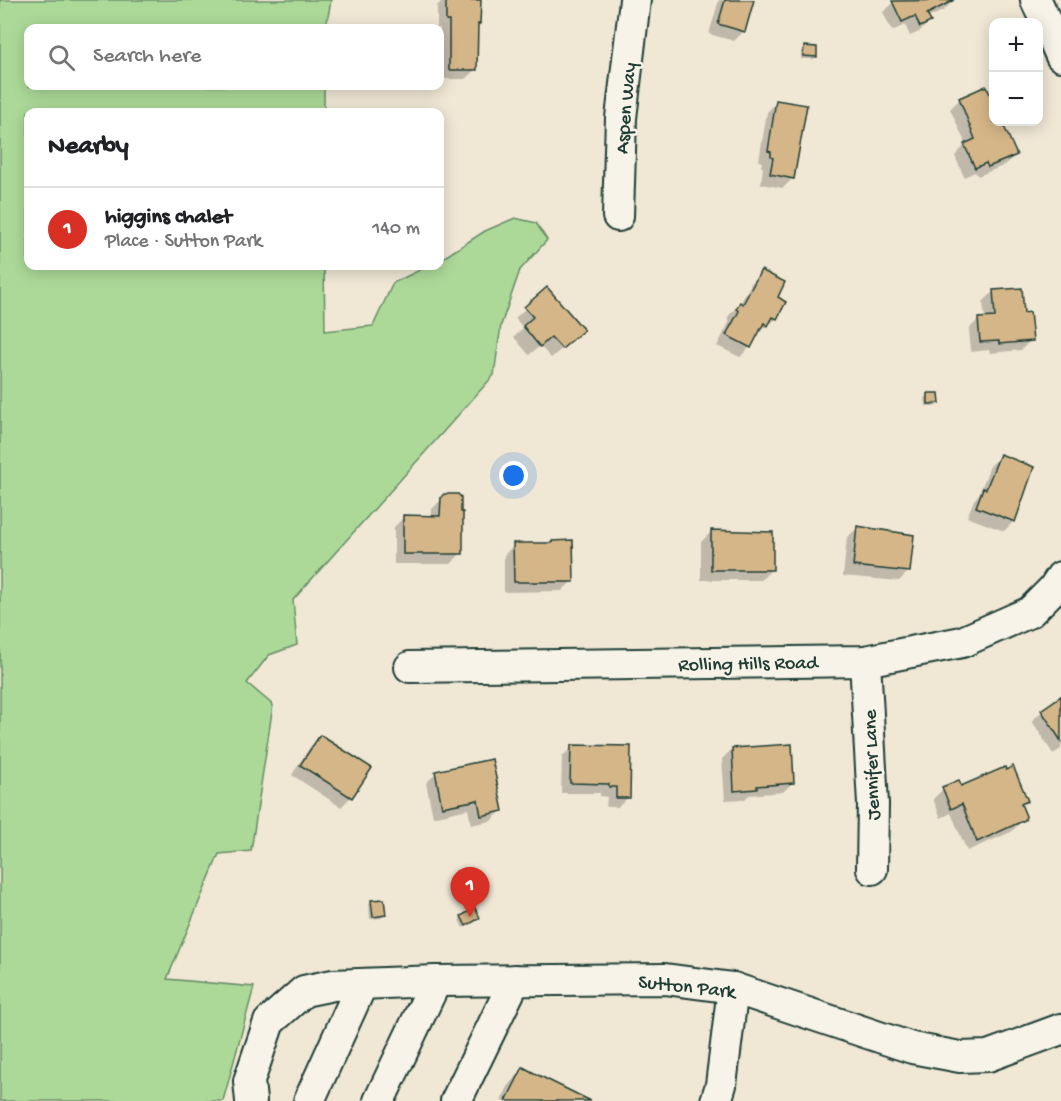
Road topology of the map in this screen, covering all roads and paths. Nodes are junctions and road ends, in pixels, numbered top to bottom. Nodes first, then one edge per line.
1 (635, 0) edge
2 (1036, 0) edge
3 (1061, 56) edge
4 (618, 216) dead end
5 (1061, 577) edge
6 (865, 661) junction
7 (410, 668) dead end
8 (872, 869) dead end
9 (515, 980) junction
10 (436, 981) junction
11 (348, 985) junction
12 (733, 988) junction
13 (1061, 1029) edge
14 (250, 1101) edge
15 (309, 1101) edge
16 (379, 1101) edge
17 (456, 1101) edge
18 (716, 1101) edge

1 - 4 street, Aspen Way
2 - 3 street
5 - 6 street, Rolling Hills Road
6 - 7 street, Rolling Hills Road
6 - 8 street, Jennifer Lane
9 - 10 street, Sutton Park
9 - 12 street, Sutton Park
9 - 17 street
10 - 11 street, Sutton Park
10 - 16 street
11 - 14 street, Sutton Park
11 - 15 street
12 - 13 street, Sutton Park
12 - 18 street

